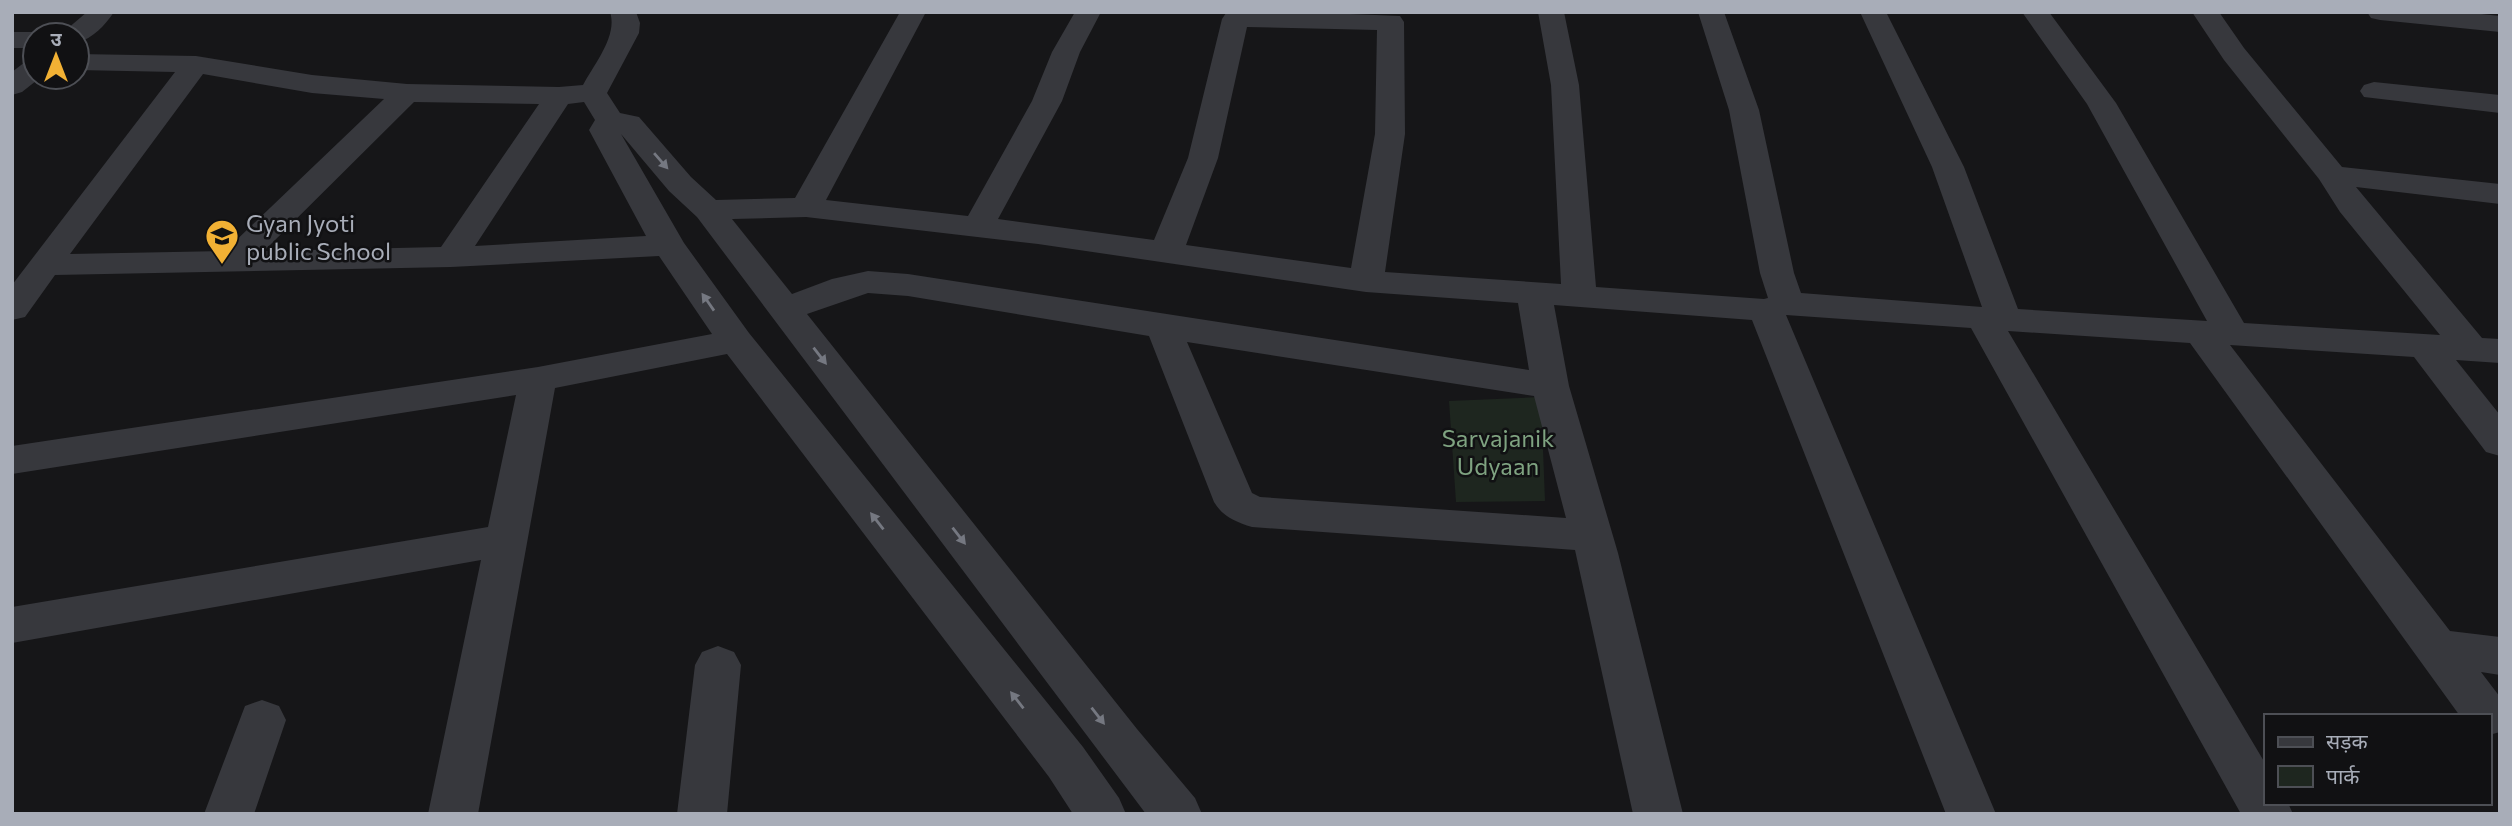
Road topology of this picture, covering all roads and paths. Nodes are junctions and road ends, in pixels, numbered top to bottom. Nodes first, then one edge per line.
1 (624, 12) edge
2 (913, 12) edge
3 (1088, 12) edge
4 (1551, 12) edge
5 (1711, 12) edge
6 (1873, 12) edge
7 (2035, 12) edge
8 (2206, 12) edge
9 (2380, 12) edge
10 (2491, 20) edge
11 (91, 62) edge
12 (196, 64) junction
13 (2374, 91) dead end
14 (407, 93) junction
15 (559, 96) junction
16 (2500, 104) edge
17 (601, 106) junction
18 (2332, 174) junction
19 (2500, 194) edge
20 (806, 207) junction
21 (708, 210) junction
22 (978, 226) junction
23 (668, 245) junction
24 (1166, 252) junction
25 (451, 257) junction
26 (235, 260) junction
27 (48, 265) junction
28 (1366, 281) junction
29 (1534, 294) junction
30 (1579, 297) junction
31 (1777, 307) junction
32 (12, 309) edge
33 (784, 310) junction
34 (1994, 318) junction
35 (1163, 327) junction
36 (2216, 332) junction
37 (736, 341) junction
38 (2423, 344) junction
39 (2486, 350) edge
40 (538, 379) junction
41 (1549, 386) junction
42 (2500, 442) edge
43 (12, 460) edge
44 (1592, 535) junction
45 (507, 540) junction
46 (12, 625) edge
47 (2438, 648) junction
48 (2500, 656) edge
49 (718, 665) dead end
50 (2486, 714) edge
51 (262, 720) dead end
52 (229, 814) edge
53 (453, 814) edge
54 (702, 814) edge
55 (1101, 814) edge
56 (1177, 814) edge
57 (1658, 814) edge
58 (1971, 814) edge
59 (2268, 814) edge

1 - 17 street
2 - 20 street
3 - 22 street
4 - 30 street
5 - 31 street
6 - 34 street
7 - 36 street
8 - 18 street
9 - 10 street
11 - 12 street
12 - 14 street
12 - 27 street
13 - 16 street
14 - 15 street
14 - 26 street
15 - 17 street
15 - 25 street
17 -> 21 street
17 - 23 street
18 - 19 street
18 - 39 street
20 - 21 street
20 - 22 street
21 - 33 street
22 - 24 street
23 - 25 street
37 -> 23 street
24 - 28 street
24 - 28 street
25 - 26 street
26 - 27 street
27 - 32 street
28 - 29 street
29 - 30 street
29 - 41 street
30 - 31 street
31 - 34 street
31 - 58 street
33 - 35 street
33 -> 56 street
34 - 36 street
34 - 59 street
35 - 41 street
35 - 44 street
36 - 38 street
36 - 47 street
37 - 40 street
55 -> 37 street
38 - 39 street
38 - 42 street
40 - 43 street
40 - 45 street
41 - 44 street
44 - 57 street
45 - 46 street
45 - 53 street
47 - 48 street
47 - 50 street
49 - 54 street
51 - 52 street

